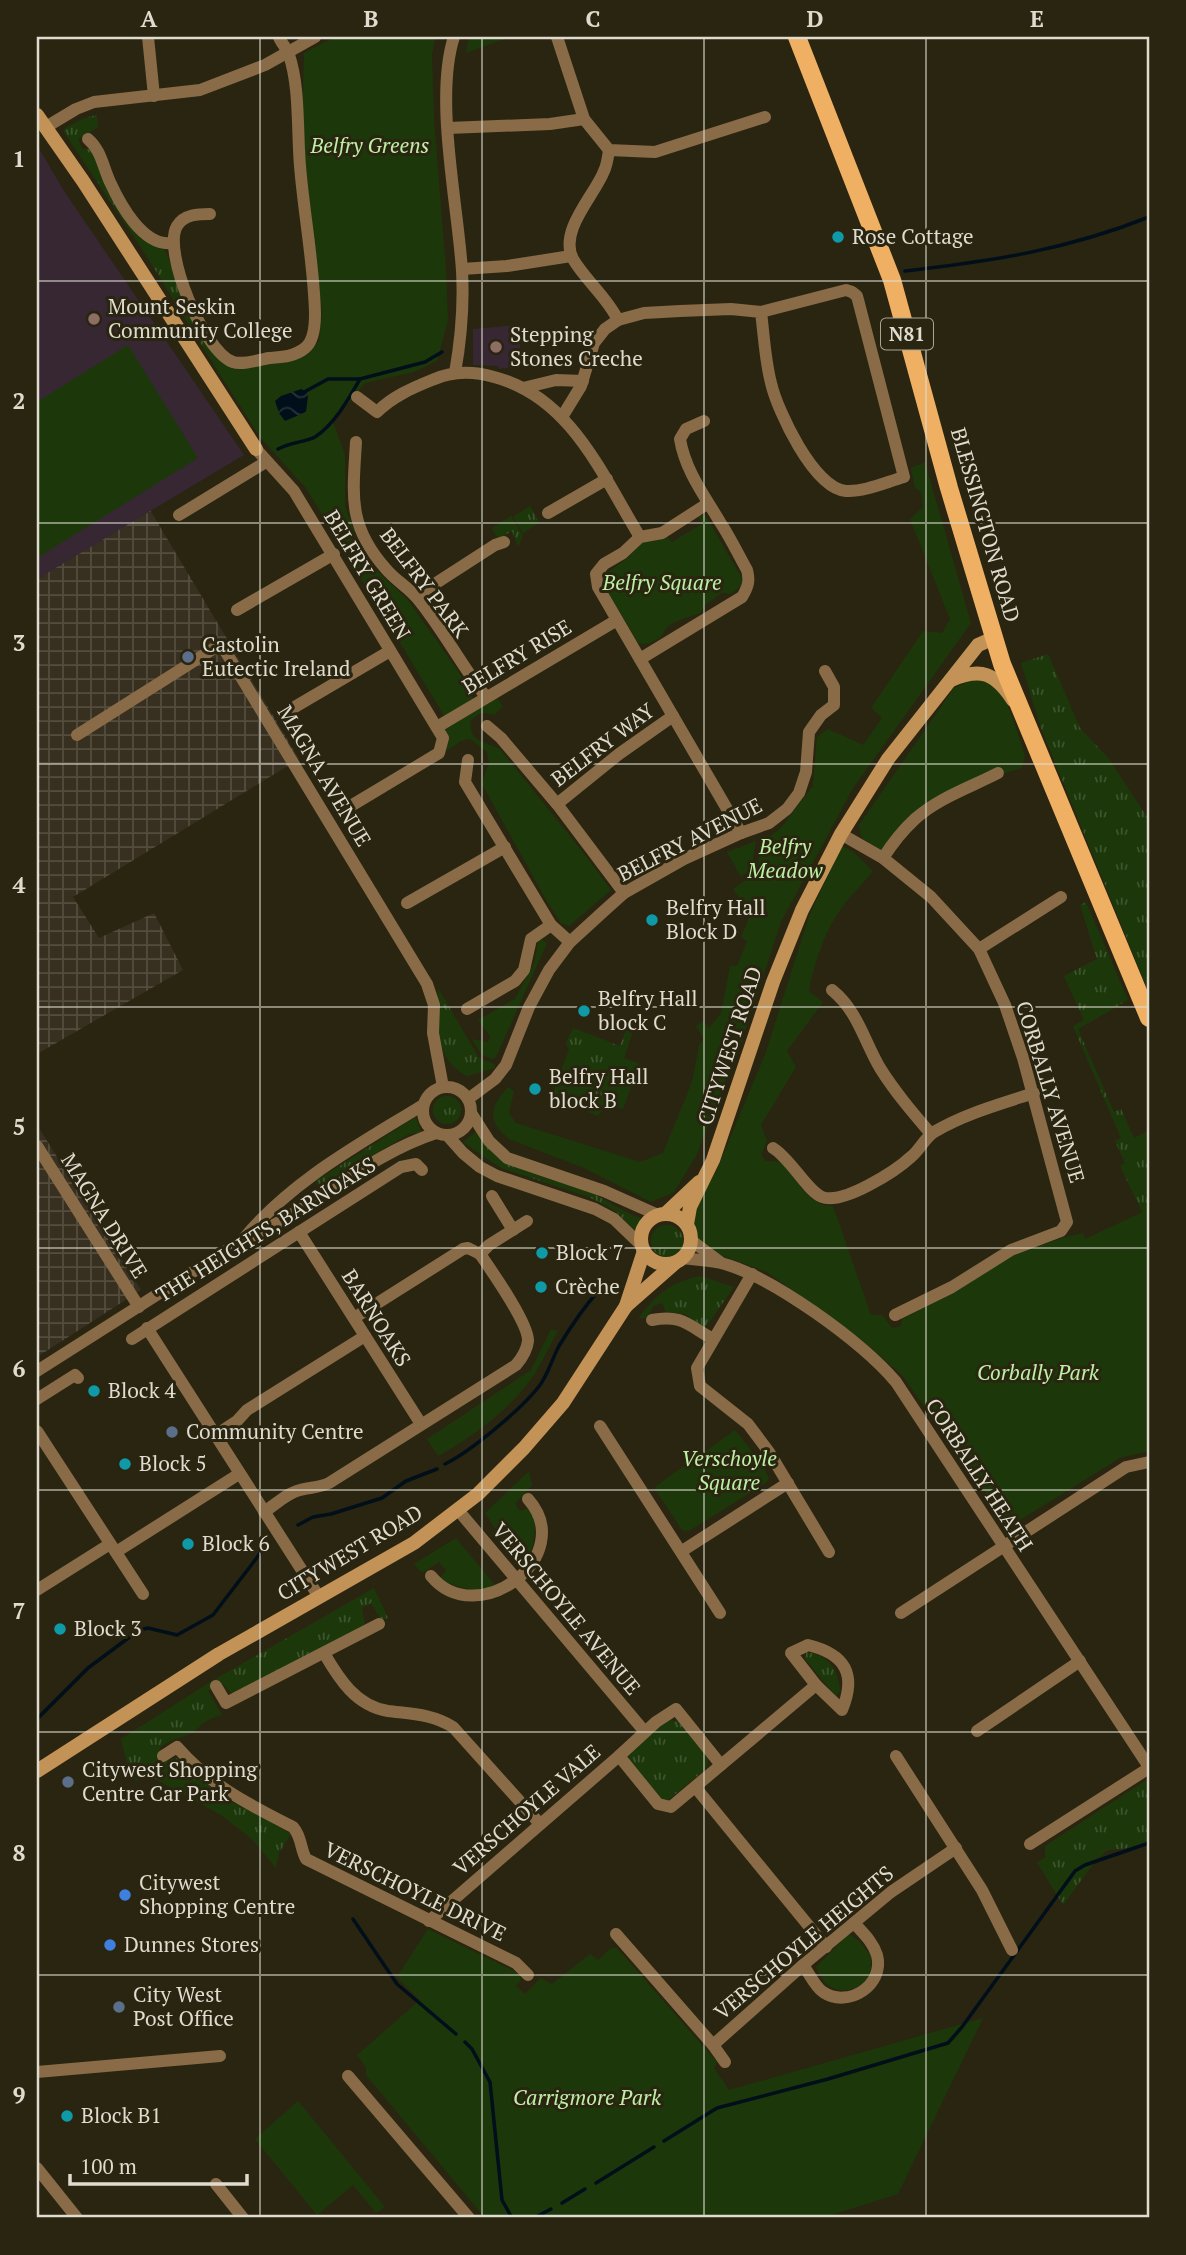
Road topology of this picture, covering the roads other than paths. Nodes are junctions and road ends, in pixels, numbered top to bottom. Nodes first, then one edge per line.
1 (148, 37) edge
2 (279, 37) edge
3 (315, 37) edge
4 (454, 37) edge
5 (557, 37) edge
6 (797, 37) edge
7 (289, 53) junction
8 (154, 96) junction
9 (765, 117) dead end
10 (584, 120) junction
11 (41, 121) edge
12 (448, 128) junction
13 (88, 139) dead end
14 (609, 150) junction
15 (211, 214) dead end
16 (172, 243) junction
17 (571, 256) junction
18 (462, 269) junction
19 (761, 313) junction
20 (618, 320) junction
21 (455, 373) junction
22 (583, 381) junction
23 (523, 388) junction
24 (358, 397) dead end
25 (562, 417) junction
26 (704, 421) dead end
27 (356, 442) dead end
28 (256, 449) joint
29 (266, 462) junction
30 (607, 479) junction
31 (707, 504) junction
32 (548, 513) dead end
33 (179, 515) dead end
34 (640, 537) junction
35 (504, 542) dead end
36 (334, 554) junction
37 (416, 596) junction
38 (237, 610) dead end
39 (617, 620) junction
40 (994, 638) junction
41 (390, 651) junction
42 (640, 659) junction
43 (825, 671) dead end
44 (951, 680) junction
45 (486, 696) junction
46 (293, 708) dead end
47 (1022, 712) junction
48 (673, 716) junction
49 (487, 726) dead end
50 (437, 727) junction
51 (77, 735) dead end
52 (467, 760) dead end
53 (998, 773) dead end
54 (556, 804) junction
55 (349, 807) dead end
56 (741, 833) junction
57 (841, 834) junction
58 (505, 847) junction
59 (883, 858) junction
60 (624, 893) junction
61 (1060, 897) dead end
62 (407, 904) dead end
63 (551, 925) junction
64 (570, 942) junction
65 (979, 949) junction
66 (832, 990) dead end
67 (467, 1009) dead end
68 (1149, 1018) edge
69 (443, 1087) junction
70 (1034, 1093) junction
71 (468, 1099) junction
72 (423, 1105) junction
73 (471, 1113) junction
74 (442, 1134) junction
75 (931, 1134) junction
76 (37, 1146) edge
77 (773, 1148) dead end
78 (422, 1170) dead end
79 (705, 1177) junction
80 (492, 1196) dead end
81 (661, 1215) junction
82 (527, 1221) dead end
83 (687, 1224) junction
84 (513, 1230) junction
85 (299, 1232) junction
86 (243, 1240) junction
87 (692, 1241) junction
88 (643, 1248) junction
89 (481, 1254) junction
90 (679, 1261) junction
91 (720, 1263) junction
92 (752, 1274) junction
93 (626, 1306) junction
94 (139, 1307) junction
95 (895, 1315) dead end
96 (354, 1318) junction
97 (652, 1320) dead end
98 (147, 1328) junction
99 (365, 1336) junction
100 (132, 1339) dead end
101 (713, 1339) junction
102 (37, 1371) edge
103 (78, 1378) dead end
104 (37, 1399) edge
105 (421, 1424) junction
106 (600, 1426) dead end
107 (37, 1431) edge
108 (216, 1435) junction
109 (1149, 1462) edge
110 (239, 1474) junction
111 (788, 1483) junction
112 (528, 1499) dead end
113 (458, 1510) junction
114 (264, 1512) junction
115 (1002, 1546) junction
116 (113, 1548) junction
117 (681, 1551) junction
118 (829, 1552) dead end
119 (431, 1576) dead end
120 (517, 1578) junction
121 (37, 1590) edge
122 (143, 1594) dead end
123 (318, 1597) junction
124 (720, 1612) dead end
125 (901, 1613) dead end
126 (379, 1624) dead end
127 (324, 1653) junction
128 (1080, 1661) junction
129 (816, 1685) junction
130 (216, 1686) dead end
131 (977, 1731) dead end
132 (645, 1732) junction
133 (163, 1756) dead end
134 (619, 1756) junction
135 (896, 1756) dead end
136 (721, 1765) junction
137 (1149, 1768) edge
138 (37, 1771) edge
139 (696, 1788) junction
140 (540, 1824) junction
141 (1030, 1844) dead end
142 (956, 1848) junction
143 (429, 1921) junction
144 (855, 1923) junction
145 (616, 1934) dead end
146 (826, 1947) junction
147 (1012, 1950) dead end
148 (803, 1965) junction
149 (528, 1975) dead end
150 (713, 2045) junction
151 (220, 2056) dead end
152 (725, 2063) dead end
153 (37, 2072) edge
154 (348, 2076) dead end
155 (37, 2168) edge
156 (216, 2184) dead end
157 (78, 2218) edge
158 (243, 2218) edge
159 (469, 2218) edge

1 - 8 street
2 - 7 street
3 - 7 street
4 - 12 street
5 - 10 street
6 - 40 main road, BLESSINGTON ROAD / N81
7 - 8 street
7 - 16 street
8 - 11 street
9 - 14 street
10 - 12 street
10 - 14 street
11 - 28 street
12 - 18 street
13 - 16 street
14 - 17 street
15 - 16 street
17 - 18 street
17 - 20 street
18 - 21 street
19 - 19 street
19 - 20 street
20 - 22 street
21 - 23 street
21 - 24 street
22 - 23 street
22 - 25 street
23 - 25 street
25 - 30 street
26 - 31 street
27 - 37 street, BELFRY PARK
28 - 29 street, BELFRY GREEN
29 - 33 street
29 - 36 street, BELFRY GREEN
30 - 32 street
30 - 34 street
31 - 34 street
31 - 42 street
34 - 39 street
35 - 37 street
36 - 38 street
36 - 41 street, BELFRY GREEN
37 - 45 street, BELFRY PARK
39 - 42 street
39 - 45 street, BELFRY RISE
40 - 44 street, CITYWEST ROAD
40 - 47 main road, BLESSINGTON ROAD / N81
41 - 46 street
41 - 50 street, BELFRY GREEN
42 - 48 street
43 - 56 street, BELFRY AVENUE
44 - 47 street
44 - 57 street, CITYWEST ROAD
45 - 50 street, BELFRY RISE
47 - 68 main road, BLESSINGTON ROAD / N81
48 - 54 street, BELFRY WAY
48 - 56 street
49 - 54 street
50 - 55 street
51 - 69 street, MAGNA AVENUE
52 - 58 street
53 - 59 street
54 - 60 street
56 - 60 street, BELFRY AVENUE
57 - 59 street, CORBALLY AVENUE
57 - 79 street, CITYWEST ROAD
58 - 62 street
58 - 63 street
59 - 65 street, CORBALLY AVENUE
60 - 64 street, BELFRY AVENUE
61 - 65 street
63 - 64 street
63 - 67 street
64 - 71 street, BELFRY AVENUE
65 - 70 street, CORBALLY AVENUE
66 - 75 street
69 - 71 street
69 - 72 street
70 - 75 street
70 - 95 street, CORBALLY AVENUE
71 - 73 street
72 - 74 street
72 - 86 street, MAGNA DRIVE
73 - 74 street
73 - 81 street
74 - 86 street, MAGNA DRIVE
74 - 88 street
75 - 77 street
76 - 94 street, MAGNA DRIVE
78 - 85 street, THE HEIGHTS, BARNOAKS
79 - 81 street, CITYWEST ROAD
79 - 83 street, CITYWEST ROAD
80 - 84 street
81 - 83 street
81 - 88 street
82 - 84 street
83 - 87 street
84 - 89 street
85 - 96 street, BARNOAKS
85 - 98 street, THE HEIGHTS, BARNOAKS
86 - 94 street, MAGNA DRIVE
87 - 90 street
87 - 91 street
88 - 90 street
88 - 93 street, CITYWEST ROAD
89 - 96 street
89 - 105 street
90 - 91 street
90 - 93 street, CITYWEST ROAD
91 - 92 street, CORBALLY HEATH
92 - 101 street
92 - 115 street, CORBALLY HEATH
93 - 113 street, CITYWEST ROAD
94 - 102 street, MAGNA DRIVE
96 - 99 street, BARNOAKS
97 - 101 street
98 - 100 street, THE HEIGHTS, BARNOAKS
98 - 108 street
99 - 105 street, BARNOAKS
99 - 108 street
101 - 111 street
103 - 104 street
105 - 114 street
106 - 117 street
107 - 116 street
108 - 110 street
109 - 115 street
110 - 114 street
110 - 116 street
111 - 117 street
111 - 118 street
112 - 120 street
113 - 120 street, VERSCHOYLE AVENUE
113 - 123 street, CITYWEST ROAD
114 - 123 street
115 - 125 street
115 - 128 street, CORBALLY HEATH
116 - 121 street
116 - 122 street
117 - 124 street
119 - 120 street
120 - 132 street, VERSCHOYLE AVENUE
123 - 138 street, CITYWEST ROAD
126 - 127 street
127 - 130 street
127 - 140 street
128 - 131 street
128 - 137 street, CORBALLY HEATH
129 - 129 street
129 - 136 street
132 - 134 street
132 - 136 street
133 - 143 street, VERSCHOYLE DRIVE
134 - 139 street
134 - 140 street, VERSCHOYLE VALE
135 - 142 street
136 - 139 street
137 - 141 street
139 - 146 street
140 - 143 street, VERSCHOYLE VALE
142 - 144 street, VERSCHOYLE HEIGHTS
142 - 147 street
143 - 149 street, VERSCHOYLE DRIVE
144 - 146 street, VERSCHOYLE HEIGHTS
144 - 148 street
145 - 150 street
146 - 148 street, VERSCHOYLE HEIGHTS
148 - 150 street, VERSCHOYLE HEIGHTS
150 - 152 street
151 - 153 street
154 - 159 street
155 - 157 street
156 - 158 street

